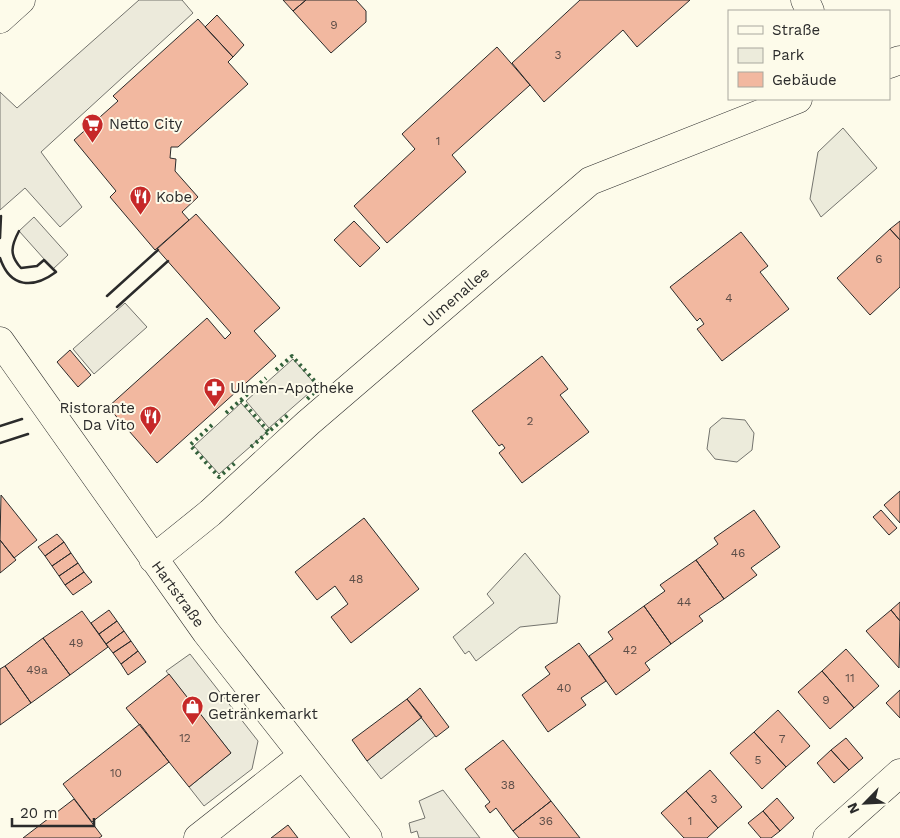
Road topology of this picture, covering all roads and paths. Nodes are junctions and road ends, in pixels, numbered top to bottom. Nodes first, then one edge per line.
1 (21, 0) edge
2 (0, 19) edge
3 (795, 100) edge
4 (0, 341) edge
5 (153, 559) junction
6 (302, 756) junction
7 (900, 773) edge
8 (198, 838) edge
9 (368, 838) edge
10 (827, 838) edge

1 - 2 street
3 - 5 street, Ulmenallee
4 - 5 street, Hartstraße
5 - 6 street, Hartstraße
6 - 8 street
6 - 9 street, Hartstraße
7 - 10 street

